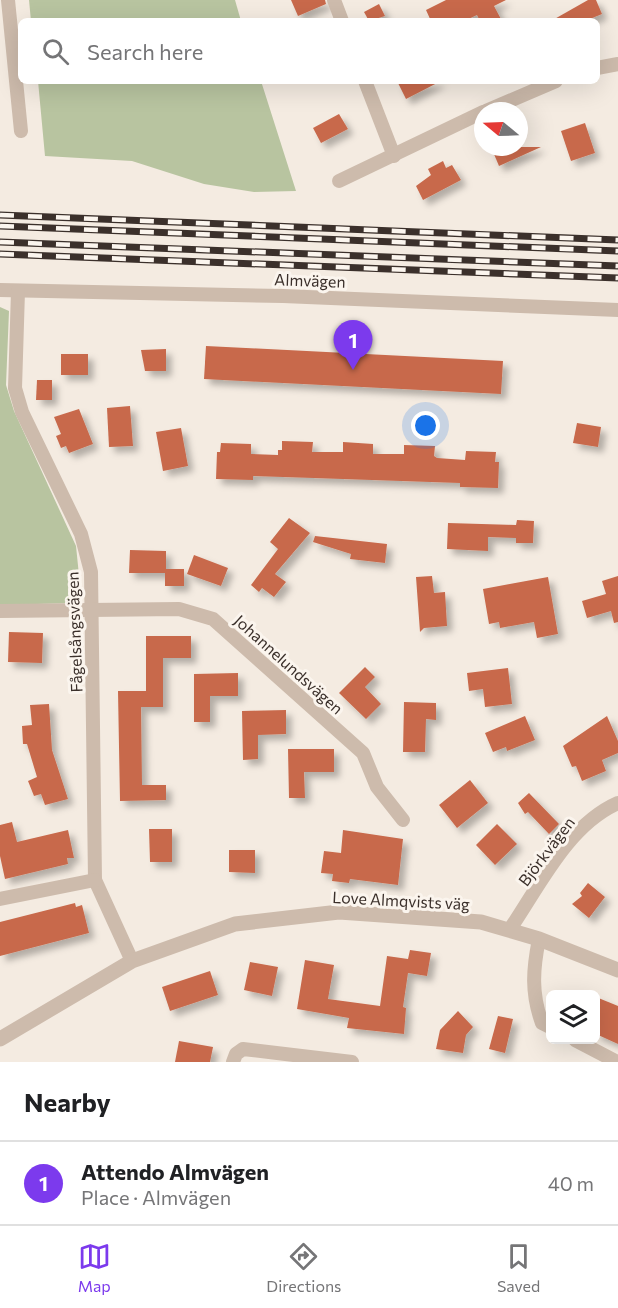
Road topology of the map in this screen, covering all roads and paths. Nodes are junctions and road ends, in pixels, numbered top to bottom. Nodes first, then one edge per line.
1 (8, 0) edge
2 (334, 0) edge
3 (341, 18) edge
4 (618, 64) edge
5 (600, 67) edge
6 (366, 84) edge
7 (549, 84) edge
8 (507, 102) edge
9 (474, 117) edge
10 (21, 131) dead end
11 (394, 156) junction
12 (339, 182) dead end
13 (0, 290) edge
14 (18, 291) junction
15 (618, 310) edge
16 (92, 608) junction
17 (0, 611) edge
18 (618, 803) edge
19 (403, 820) dead end
20 (95, 880) junction
21 (0, 899) edge
22 (510, 929) junction
23 (539, 939) junction
24 (132, 961) junction
25 (618, 970) edge
26 (546, 1025) edge
27 (0, 1039) edge
28 (583, 1044) edge
29 (233, 1062) edge
30 (352, 1062) edge
31 (617, 1062) edge

1 - 10 street
2 - 3 street
4 - 5 street
6 - 11 street
7 - 8 street
9 - 11 street
11 - 12 street
13 - 14 street, Almvägen
14 - 15 street, Almvägen
14 - 16 street, Fågelsångsvägen
16 - 17 street, Johannelundsvägen
16 - 19 street, Johannelundsvägen
16 - 20 street, Fågelsångsvägen
18 - 22 street, Björkvägen
20 - 21 street
20 - 24 street, Fågelsångsvägen
22 - 23 street, Love Almqvists väg
22 - 24 street, Love Almqvists väg
23 - 25 street, Love Almqvists väg
23 - 26 street
24 - 27 street, Love Almqvists väg
28 - 31 street
29 - 30 street

